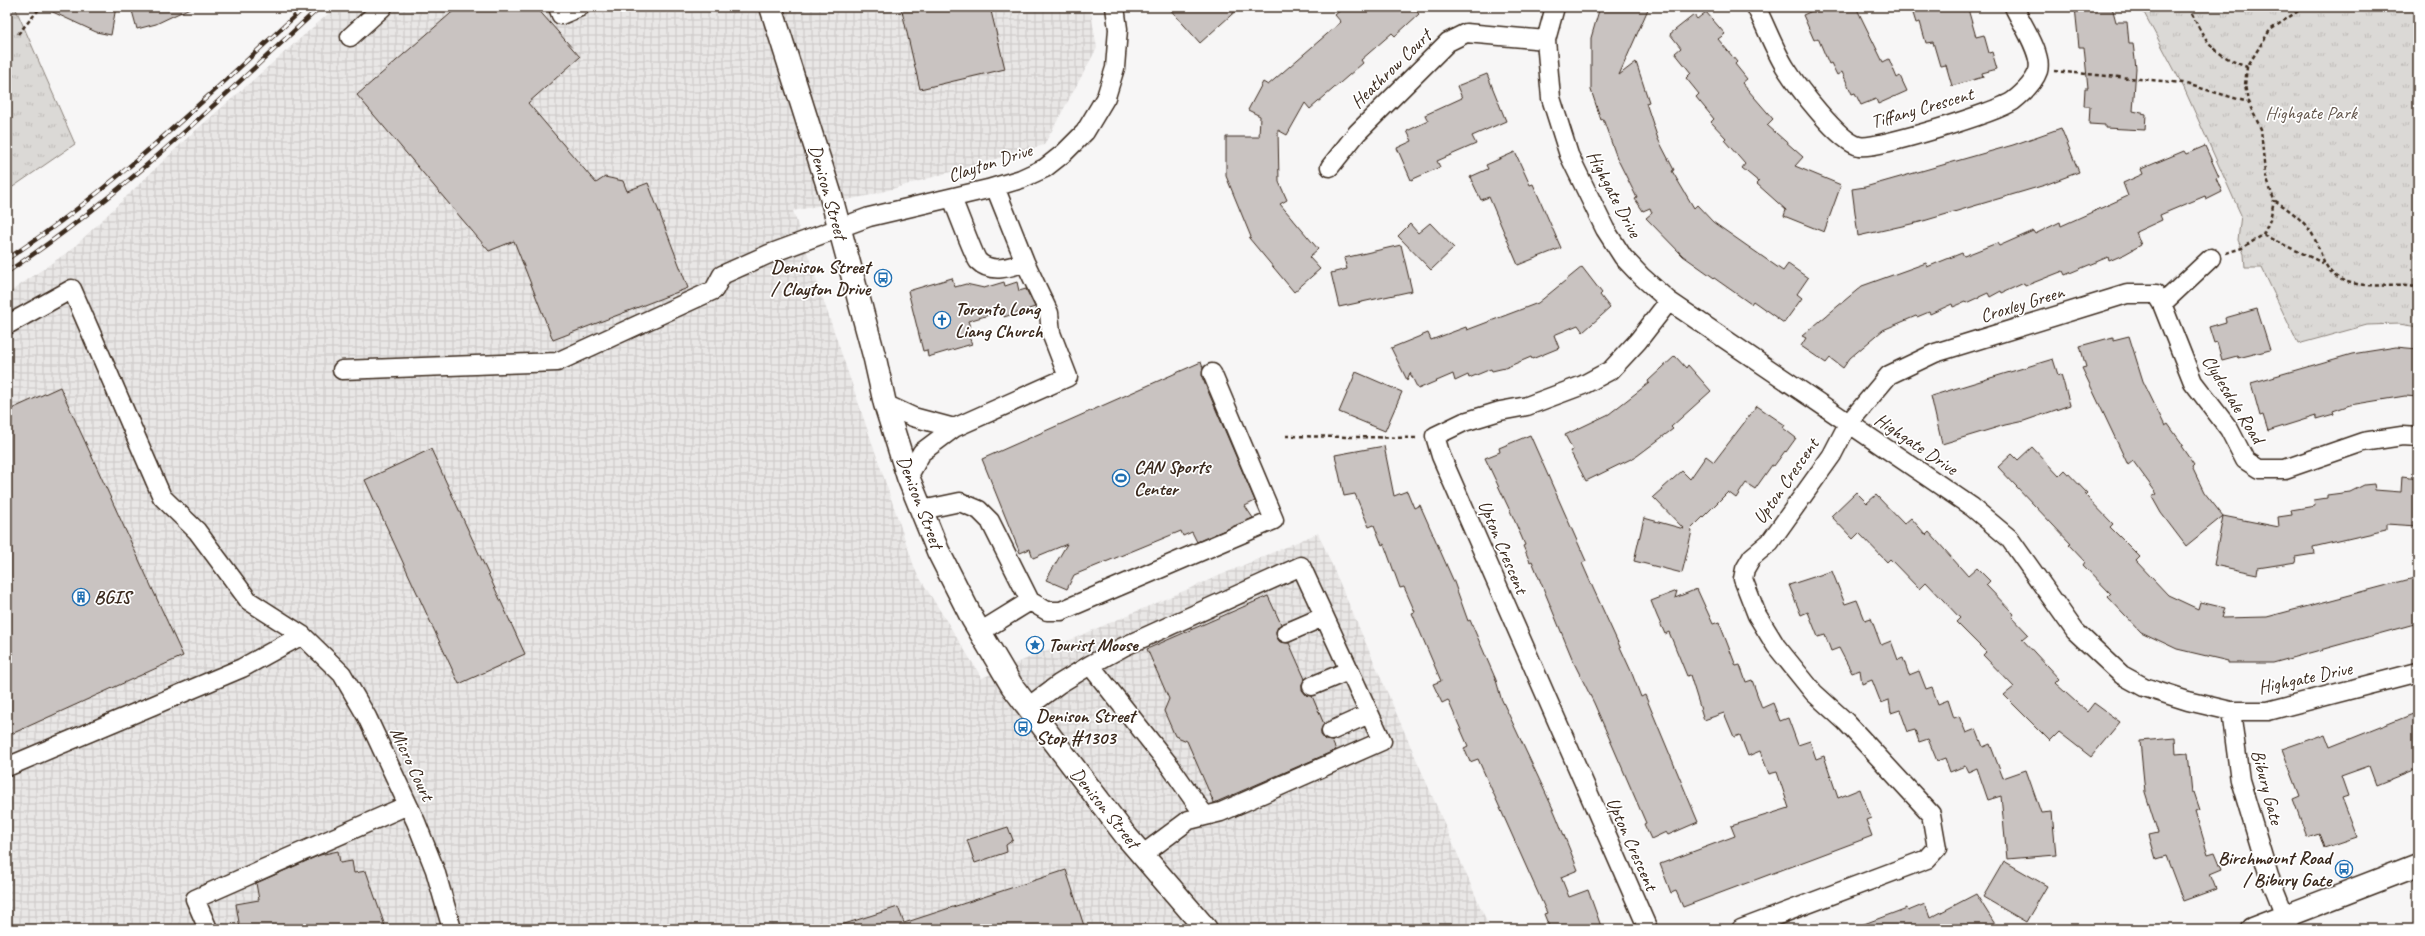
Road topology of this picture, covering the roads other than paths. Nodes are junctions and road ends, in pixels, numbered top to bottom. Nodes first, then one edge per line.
1 (383, 7) edge
2 (558, 7) edge
3 (580, 7) edge
4 (772, 7) edge
5 (1115, 7) edge
6 (1556, 7) edge
7 (1756, 7) edge
8 (2014, 7) edge
9 (350, 37) dead end
10 (1546, 40) junction
11 (1330, 167) dead end
12 (995, 187) junction
13 (952, 198) junction
14 (840, 230) junction
15 (2212, 258) road end
16 (1025, 262) junction
17 (1669, 301) junction
18 (2162, 304) junction
19 (7, 325) edge
20 (342, 370) dead end
21 (1212, 373) dead end
22 (884, 404) junction
23 (1848, 424) junction
24 (954, 428) junction
25 (2418, 437) edge
26 (908, 477) junction
27 (922, 510) junction
28 (1030, 601) junction
29 (1324, 617) junction
30 (980, 632) junction
31 (1286, 633) dead end
32 (302, 635) junction
33 (1090, 665) junction
34 (1348, 670) junction
35 (2418, 672) edge
36 (1312, 686) dead end
37 (1028, 707) junction
38 (2231, 711) junction
39 (1369, 714) junction
40 (1331, 731) dead end
41 (7, 767) edge
42 (408, 805) junction
43 (1205, 816) junction
44 (1142, 855) junction
45 (2418, 865) edge
46 (2288, 923) edge
47 (208, 929) edge
48 (452, 929) edge
49 (1206, 929) edge
50 (1648, 929) edge
51 (1741, 929) edge
52 (2252, 929) edge

1 - 9 street
2 - 3 street
4 - 14 main road, Denison Street
5 - 12 street, Clayton Drive
6 - 10 street, Highgate Drive
7 - 8 street, Tiffany Crescent
10 - 11 street, Heathrow Court
10 - 17 street, Highgate Drive
12 - 13 street, Clayton Drive
12 - 16 street
13 - 14 street, Clayton Drive
13 - 16 street
14 - 20 street, Clayton Drive
14 - 22 main road, Denison Street
15 - 18 street
16 - 24 street
17 - 23 street, Highgate Drive
17 - 50 street, Upton Crescent
18 - 23 street, Croxley Green
18 - 25 street, Clydesdale Road
19 - 32 street, Micro Court
21 - 28 street
22 - 24 street
22 - 26 main road, Denison Street
23 - 38 street, Highgate Drive
23 - 51 street, Upton Crescent
24 - 26 street
26 - 27 main road, Denison Street
27 - 28 street
27 - 30 main road, Denison Street
28 - 30 street
29 - 31 street
29 - 33 street
29 - 34 street
30 - 37 main road, Denison Street
32 - 41 street
32 - 42 street, Micro Court
33 - 37 street
33 - 43 street
34 - 36 street
34 - 39 street
35 - 38 street, Highgate Drive
37 - 44 main road, Denison Street
38 - 46 street, Bibury Gate
39 - 40 street
39 - 43 street
42 - 47 street
42 - 48 street, Micro Court
43 - 44 street
44 - 49 main road, Denison Street
45 - 46 main road
46 - 52 main road

